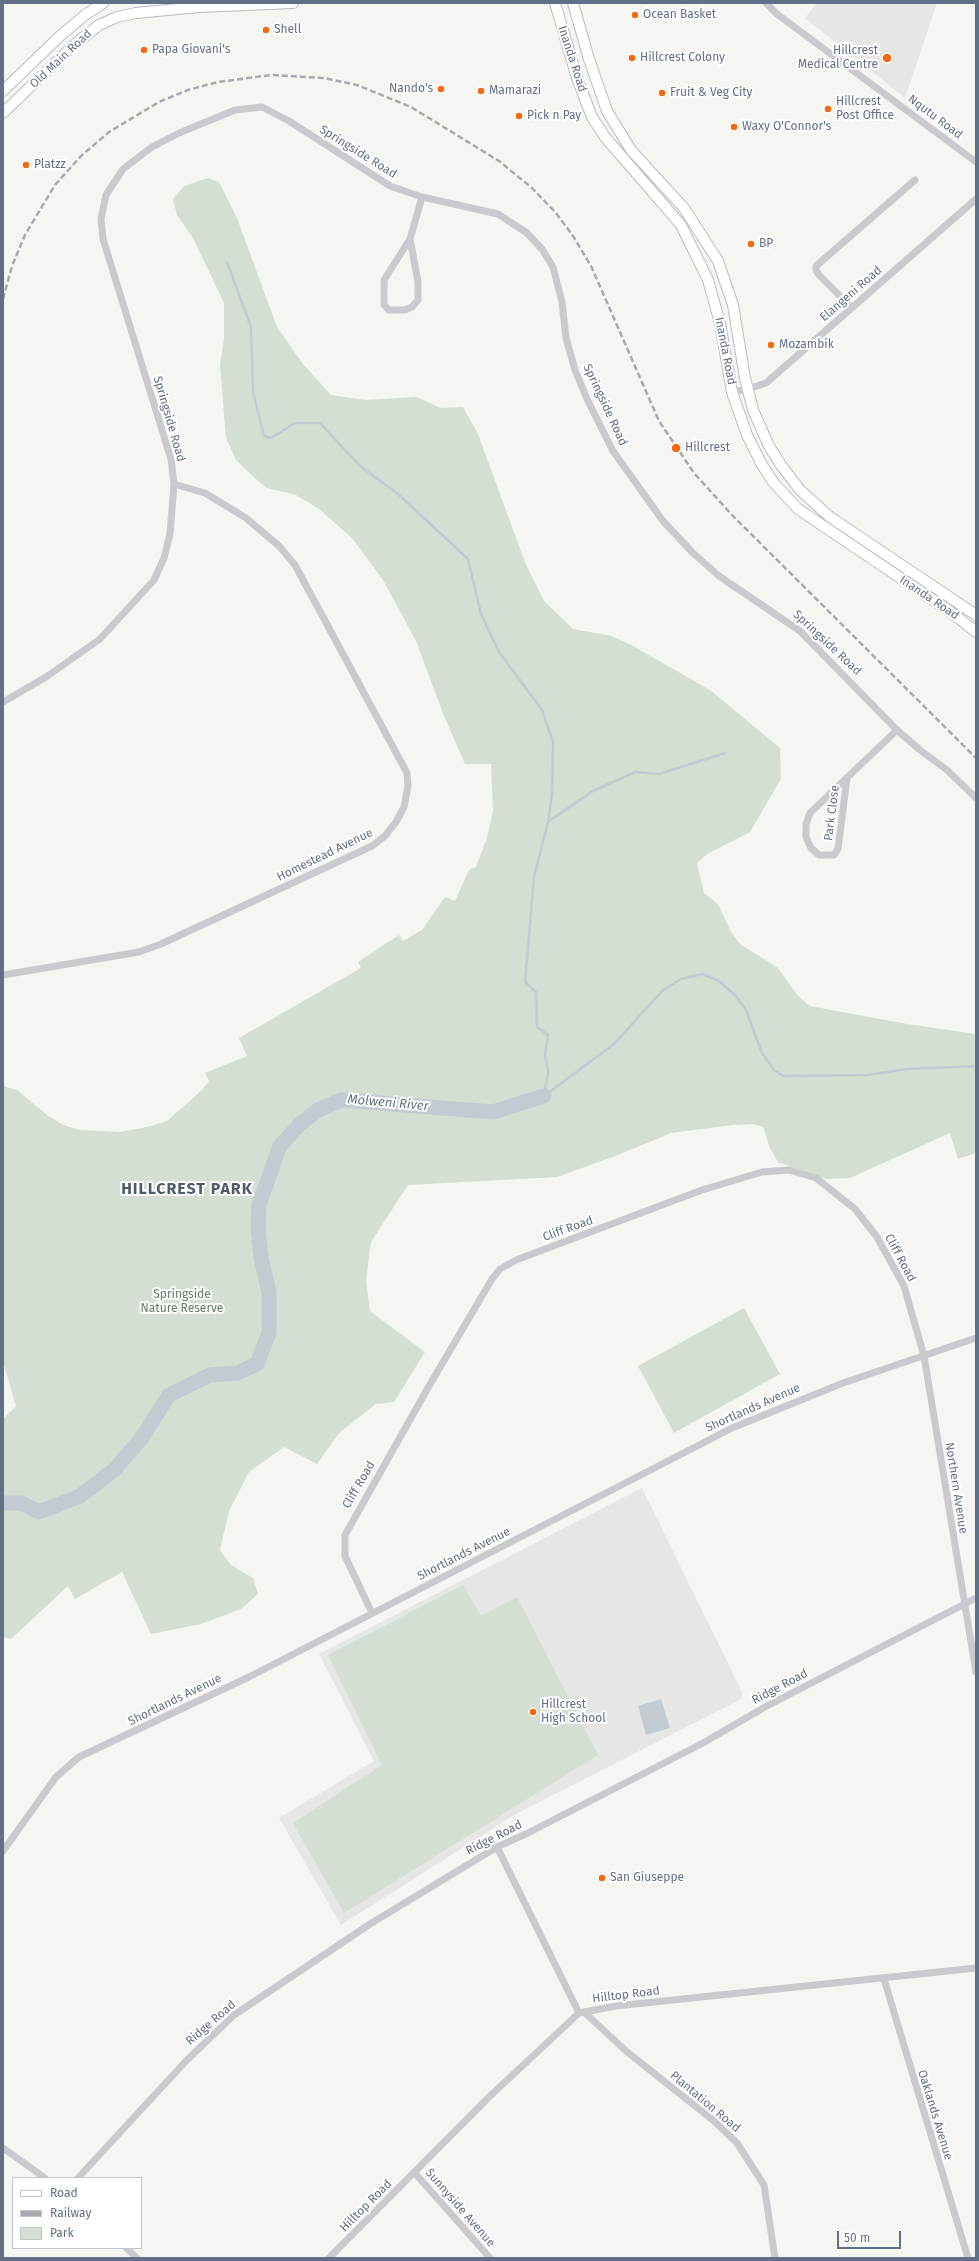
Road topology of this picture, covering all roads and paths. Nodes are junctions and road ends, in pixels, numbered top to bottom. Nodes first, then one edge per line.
1 (103, 3) edge
2 (293, 3) edge
3 (555, 3) edge
4 (573, 3) edge
5 (766, 3) edge
6 (176, 6) edge
7 (3, 91) edge
8 (3, 113) edge
9 (976, 162) edge
10 (915, 180) dead end
11 (422, 197) junction
12 (976, 199) edge
13 (410, 239) junction
14 (852, 308) junction
15 (748, 390) junction
16 (732, 392) junction
17 (174, 484) junction
18 (976, 615) edge
19 (976, 632) edge
20 (3, 702) edge
21 (897, 730) junction
22 (847, 778) junction
23 (976, 798) edge
24 (3, 975) edge
25 (976, 1338) edge
26 (924, 1356) junction
27 (976, 1598) edge
28 (965, 1604) junction
29 (372, 1613) junction
30 (976, 1672) edge
31 (497, 1847) junction
32 (3, 1851) edge
33 (976, 1968) edge
34 (884, 1978) junction
35 (581, 2012) junction
36 (3, 2148) edge
37 (414, 2172) junction
38 (44, 2177) edge
39 (79, 2177) edge
40 (127, 2249) edge
41 (137, 2258) edge
42 (329, 2258) edge
43 (490, 2258) edge
44 (775, 2258) edge
45 (968, 2258) edge

1 - 7 main road, Old Main Road
2 - 6 main road, Old Main Road
3 - 16 main road, Inanda Road
4 - 15 main road, Inanda Road
5 - 9 street, Nqutu Road
6 - 8 main road, Old Main Road
10 - 14 street
11 - 13 street
11 - 17 street, Springside Road
11 - 21 street, Springside Road
12 - 14 street, Elangeni Road
13 - 13 street
14 - 15 street, Elangeni Road
15 - 16 street, Elangeni Road
15 - 18 main road, Inanda Road
16 - 19 main road, Inanda Road
17 - 20 street, Springside Road
17 - 24 street, Homestead Avenue
21 - 22 street, Park Close
21 - 23 street, Springside Road
22 - 22 street, Park Close
25 - 26 street, Shortlands Avenue
26 - 28 street, Northern Avenue
26 - 29 street, Shortlands Avenue
26 - 29 street, Cliff Road
27 - 28 street, Ridge Road
28 - 30 street, Northern Avenue
28 - 31 street, Ridge Road
29 - 32 street, Shortlands Avenue
31 - 35 street, Plantation Road
31 - 39 street, Ridge Road
33 - 34 street, Hilltop Road
34 - 35 street, Hilltop Road
34 - 45 street, Oaklands Avenue
35 - 37 street, Hilltop Road
35 - 44 street, Plantation Road
36 - 38 street
37 - 42 street, Hilltop Road
37 - 43 street, Sunnyside Avenue
40 - 41 street

